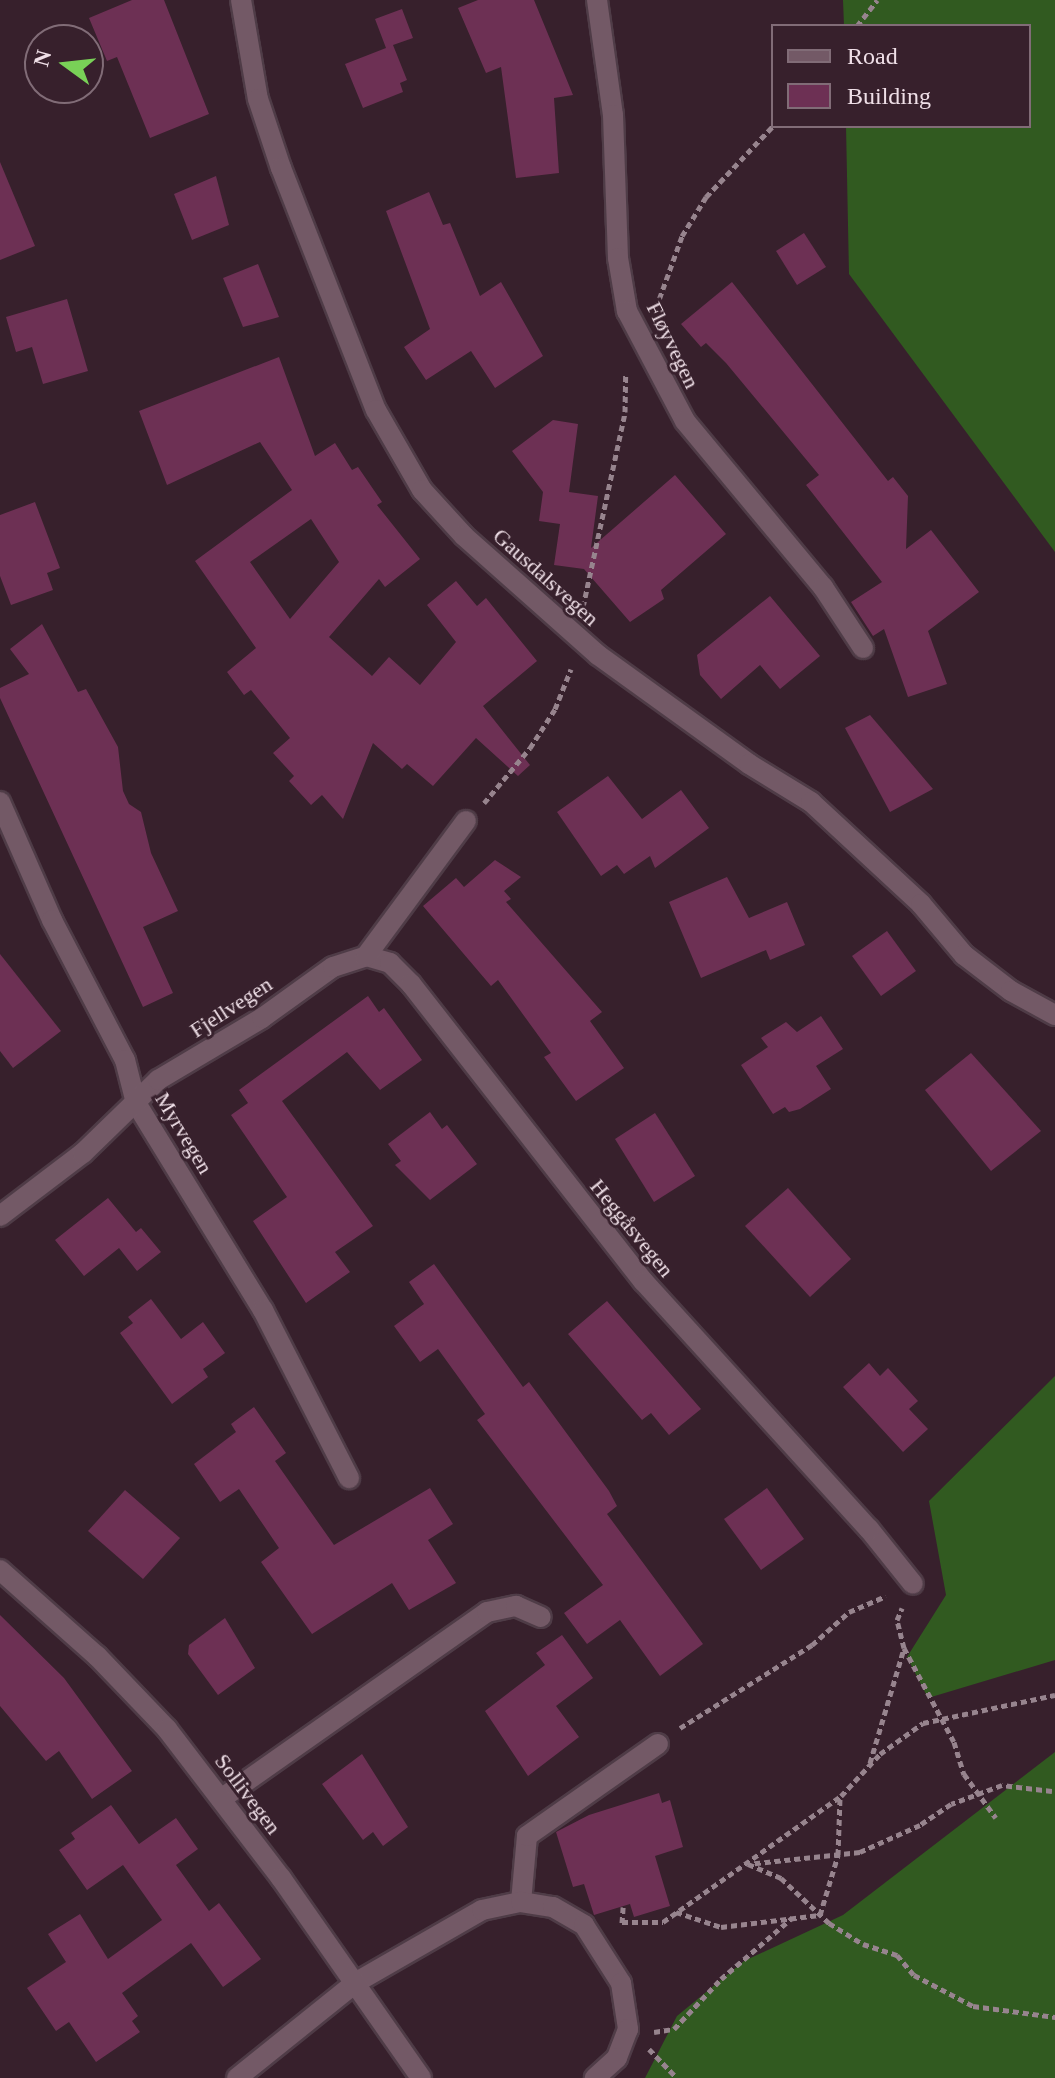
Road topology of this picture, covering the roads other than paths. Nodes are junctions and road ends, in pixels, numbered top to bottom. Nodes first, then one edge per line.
1 (241, 0) edge
2 (597, 0) edge
3 (863, 648) dead end
4 (0, 802) edge
5 (466, 821) road end
6 (366, 956) junction
7 (1055, 1015) edge
8 (136, 1103) junction
9 (0, 1216) edge
10 (349, 1478) dead end
11 (0, 1570) edge
12 (913, 1584) road end
13 (541, 1617) dead end
14 (658, 1744) road end
15 (221, 1799) junction
16 (521, 1902) junction
17 (355, 1983) junction
18 (237, 2078) edge
19 (421, 2078) edge
20 (595, 2078) edge

1 - 7 street, Gausdalsvegen
2 - 3 street, Fløyvegen
4 - 8 street, Myrvegen
5 - 6 street
6 - 8 street, Fjellvegen
6 - 12 street, Heggåsvegen
8 - 9 street, Fjellvegen
8 - 10 street, Myrvegen
11 - 15 street, Sollivegen
13 - 15 street
14 - 16 street
15 - 17 street, Sollivegen
16 - 17 street
16 - 20 street
17 - 18 street
17 - 19 street, Sollivegen

